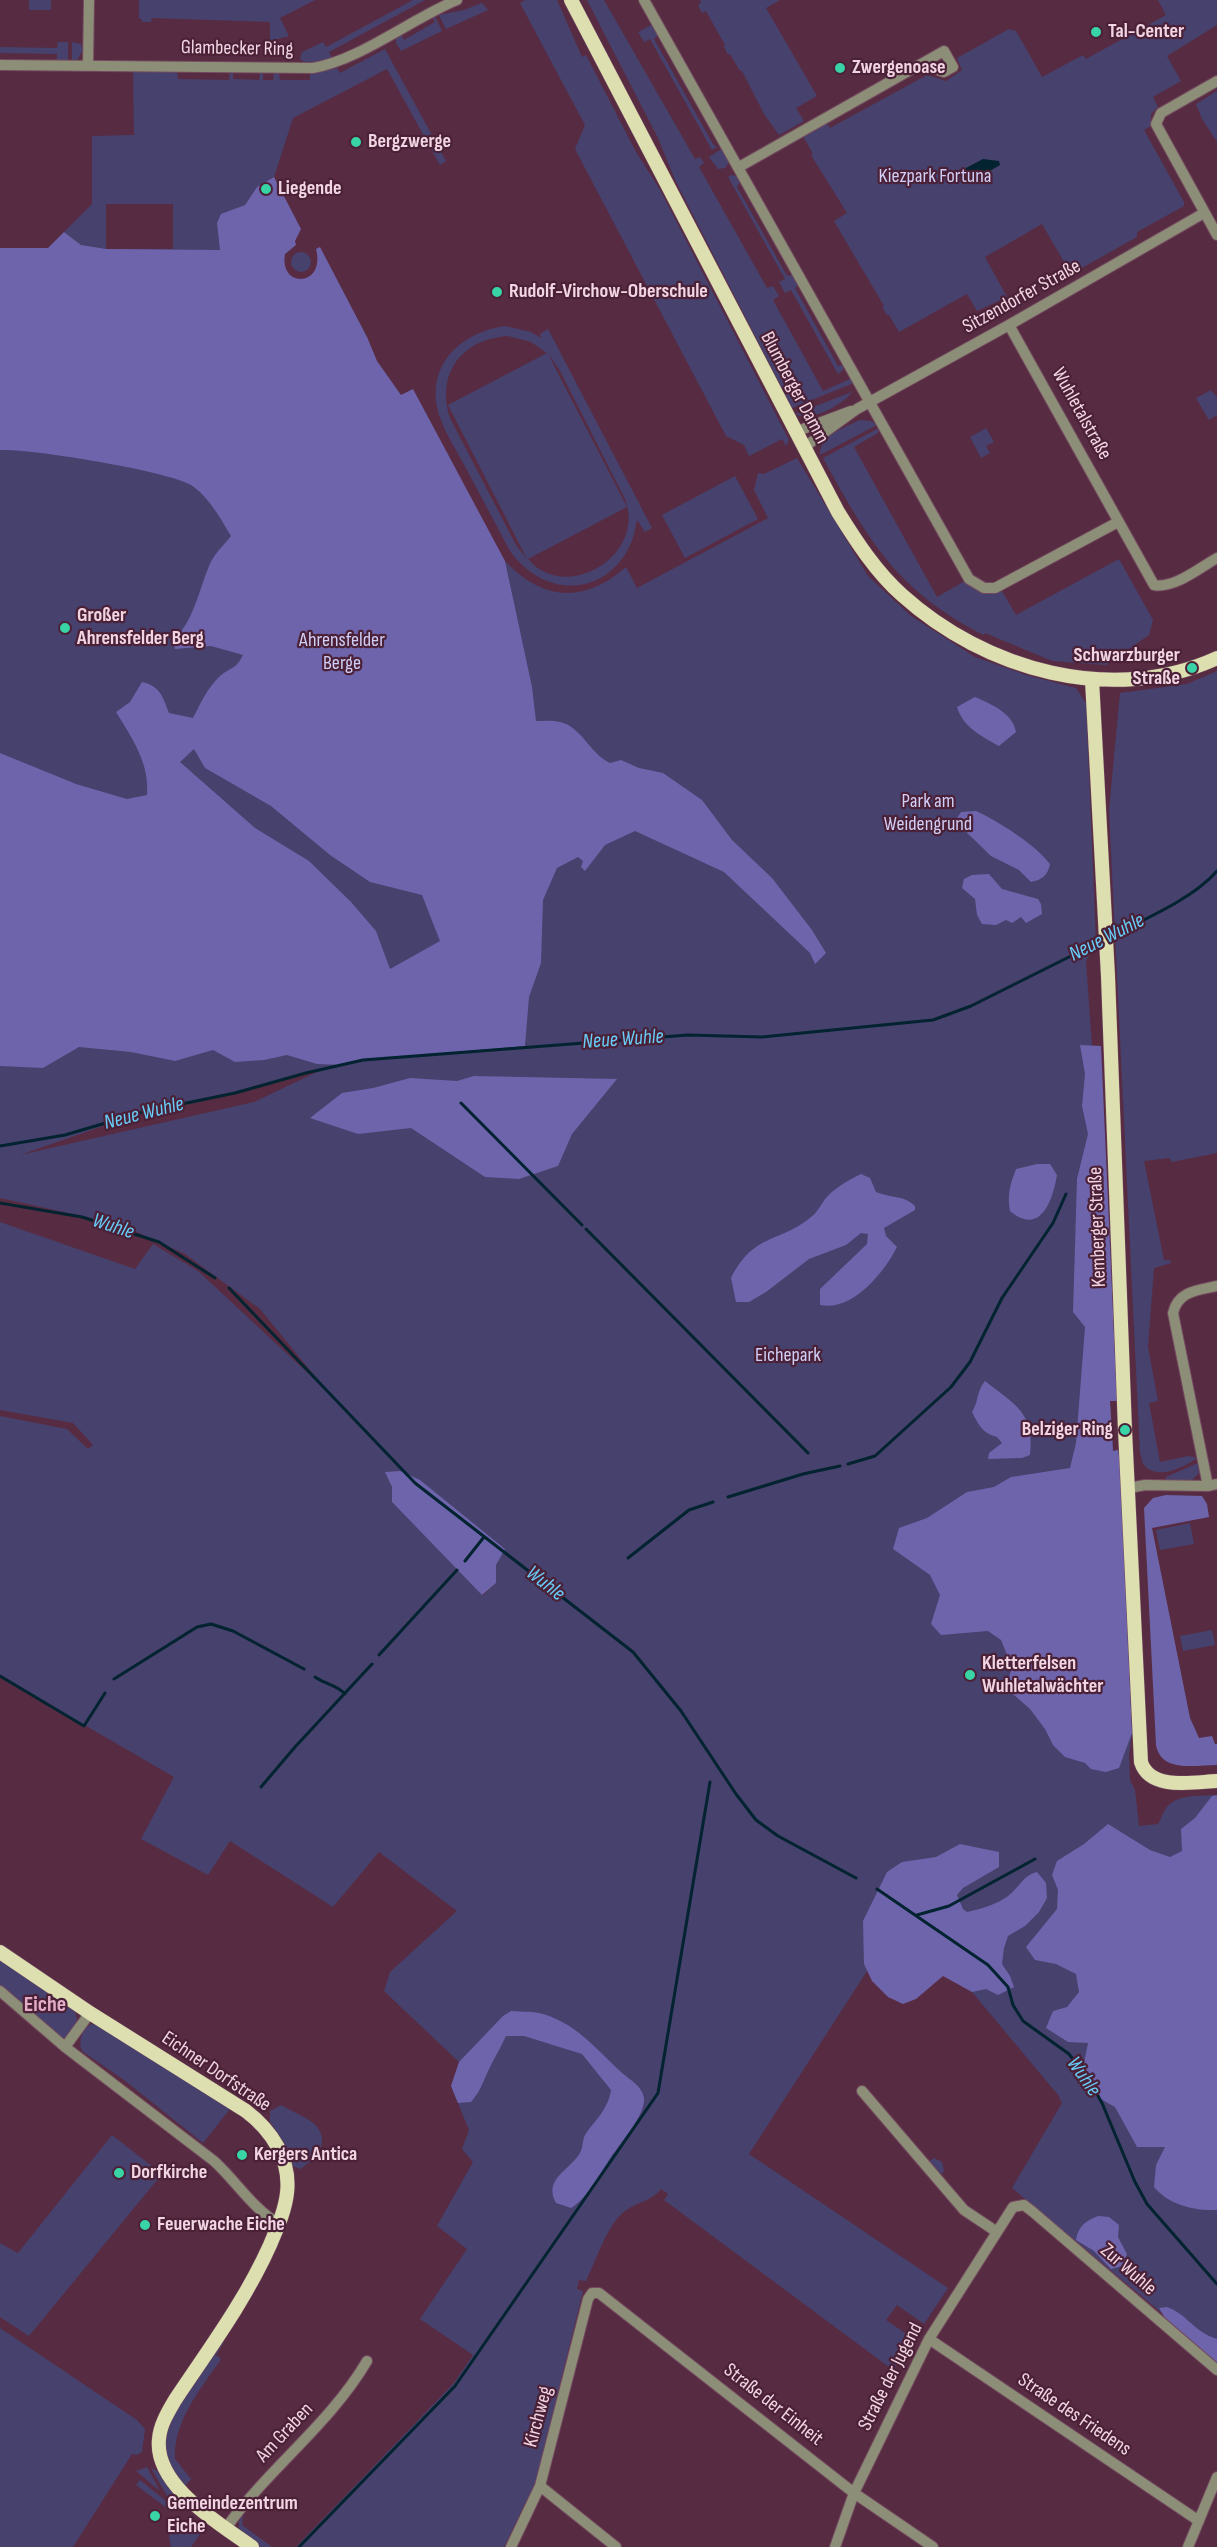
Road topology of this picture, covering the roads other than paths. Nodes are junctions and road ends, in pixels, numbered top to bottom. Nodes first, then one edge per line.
1 (89, 0) edge
2 (457, 0) edge
3 (571, 0) edge
4 (644, 0) edge
5 (0, 65) edge
6 (88, 65) junction
7 (910, 70) dead end
8 (1217, 81) edge
9 (739, 168) junction
10 (1204, 213) junction
11 (1217, 235) edge
12 (1009, 325) junction
13 (871, 401) junction
14 (857, 409) junction
15 (795, 432) junction
16 (803, 448) junction
17 (1118, 522) junction
18 (1217, 558) edge
19 (1217, 657) edge
20 (1092, 680) junction
21 (1217, 1286) edge
22 (1212, 1485) edge
23 (1129, 1488) junction
24 (1217, 1781) edge
25 (0, 1952) edge
26 (0, 1991) edge
27 (90, 2013) junction
28 (65, 2047) junction
29 (862, 2091) dead end
30 (1013, 2207) joint
31 (279, 2224) junction
32 (997, 2232) junction
33 (592, 2293) joint
34 (929, 2339) junction
35 (367, 2361) dead end
36 (1217, 2370) edge
37 (1217, 2477) edge
38 (540, 2486) junction
39 (854, 2493) junction
40 (1199, 2521) junction
41 (226, 2528) junction
42 (252, 2547) edge
43 (510, 2547) edge
44 (616, 2547) edge
45 (836, 2547) edge
46 (933, 2547) edge
47 (1188, 2547) edge

1 - 6 street
2 - 6 street, Glambecker Ring
3 - 15 main road, Blumberger Damm
4 - 9 street
5 - 6 street, Glambecker Ring
7 - 9 street
8 - 10 street
9 - 13 street
10 - 11 street
10 - 12 street, Sitzendorfer Straße
12 - 13 street, Sitzendorfer Straße
12 - 17 street, Wuhletalstraße
13 - 14 street, Sitzendorfer Straße
13 - 17 street
14 - 15 street, Sitzendorfer Straße
14 - 16 street, Sitzendorfer Straße
15 - 16 main road, Blumberger Damm
16 - 20 main road, Blumberger Damm
17 - 18 street, Wuhletalstraße
19 - 20 main road
20 - 23 main road, Kemberger Straße
21 - 22 street
22 - 23 street
23 - 24 main road, Kemberger Straße
25 - 27 main road, Eichner Dorfstraße
26 - 28 street
27 - 28 street
27 - 31 main road, Eichner Dorfstraße
28 - 31 street
29 - 32 street
30 - 32 street, Straße der Jugend
30 - 36 street, Zur Wuhle
31 - 41 main road, Eichner Dorfstraße
32 - 34 street, Straße der Jugend
33 - 38 street, Kirchweg
33 - 39 street, Straße der Einheit
34 - 39 street, Straße der Jugend
34 - 40 street, Straße des Friedens
35 - 41 street, Am Graben
37 - 40 street
38 - 43 street, Kirchweg
38 - 44 street
39 - 45 street, Straße der Jugend
39 - 46 street, Straße der Einheit
40 - 47 street
41 - 42 main road

